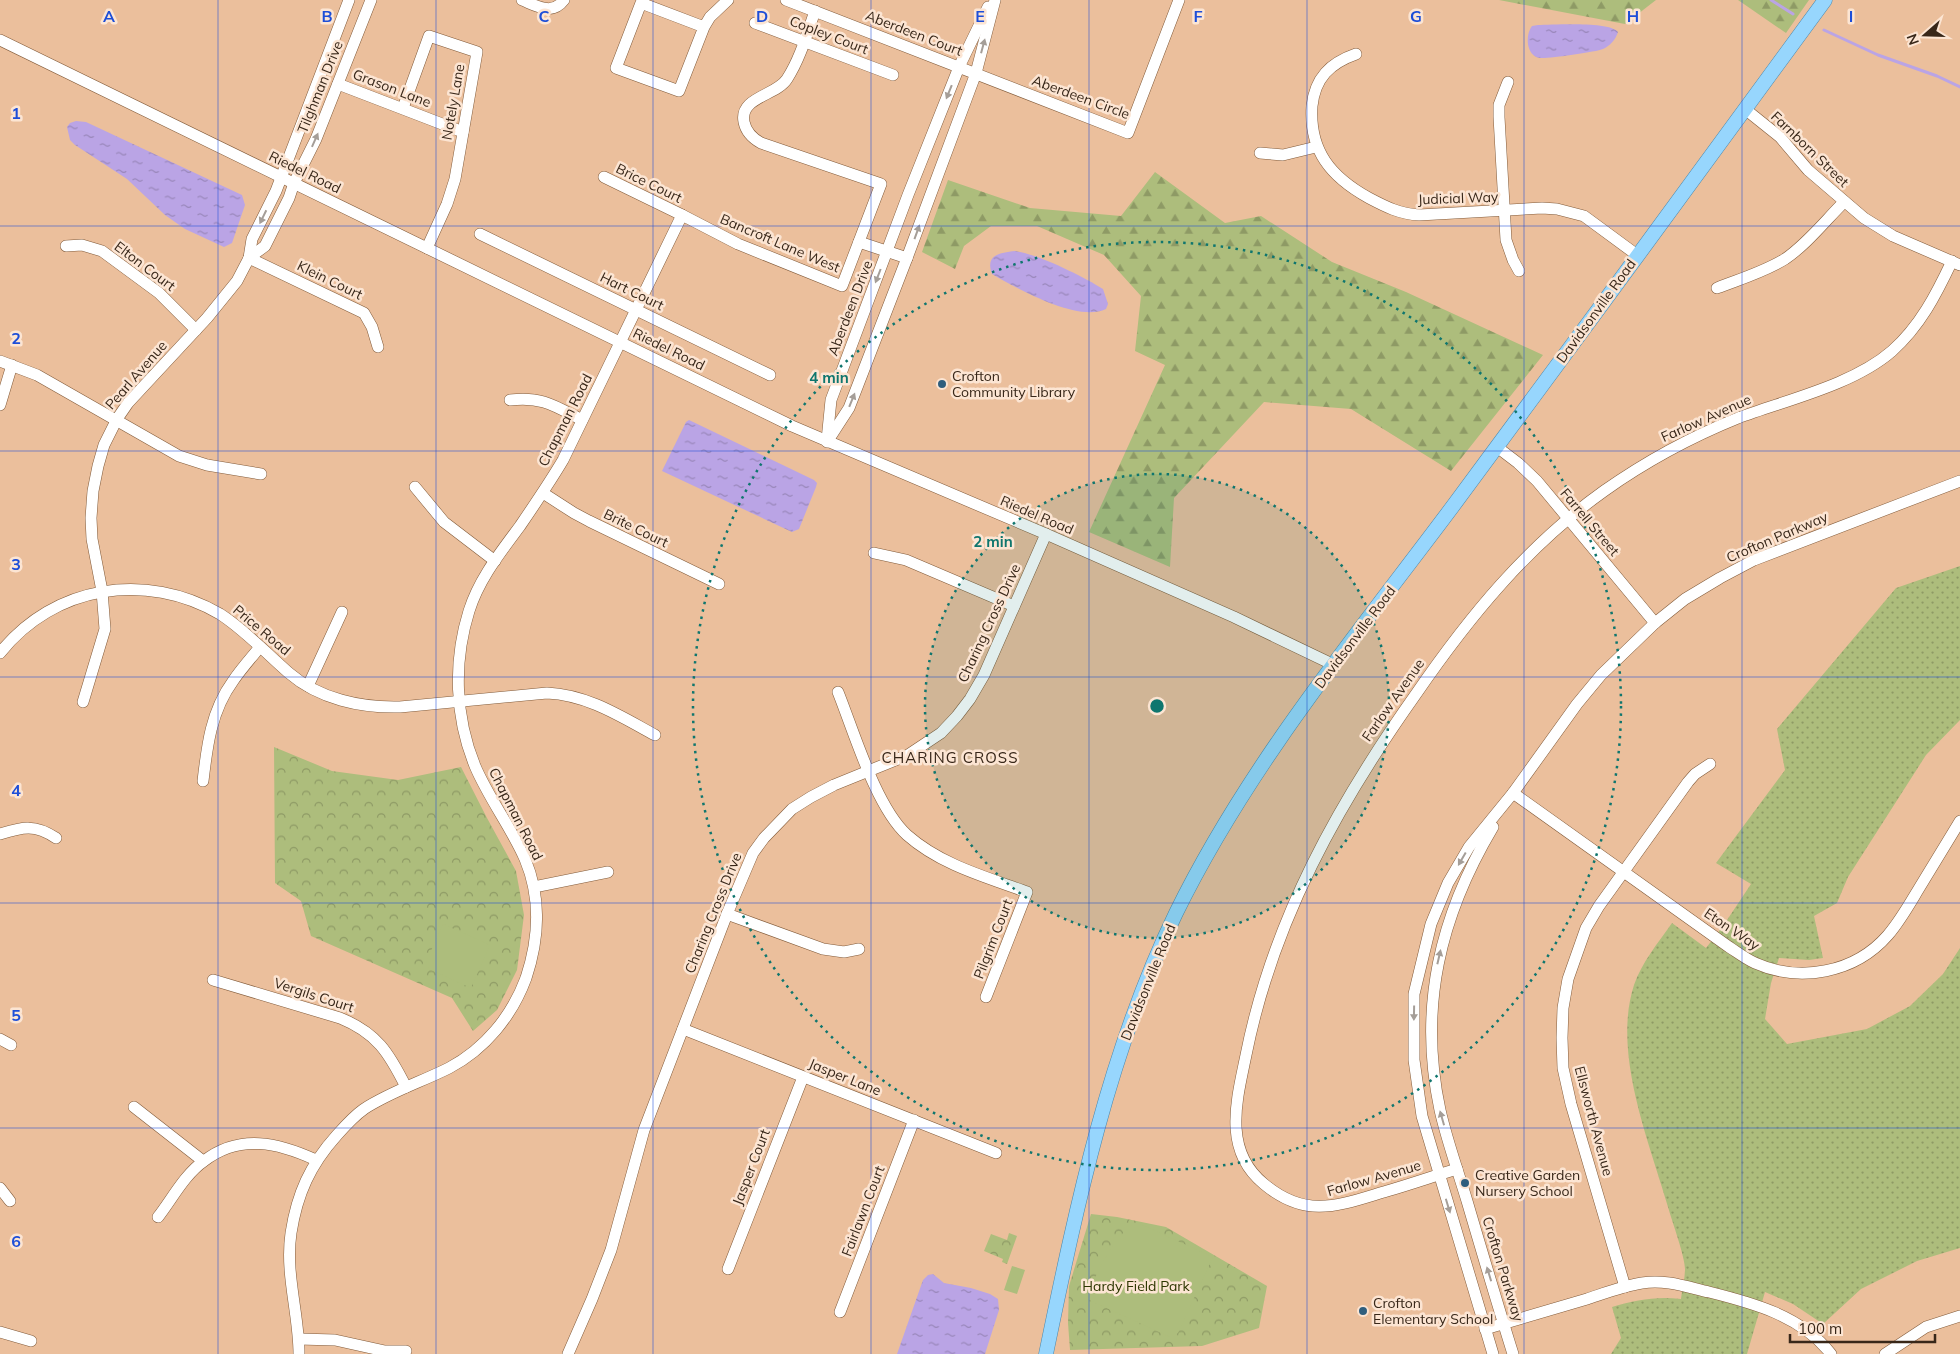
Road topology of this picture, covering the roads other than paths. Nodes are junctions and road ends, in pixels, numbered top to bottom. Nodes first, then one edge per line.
1 (349, 0) edge
2 (371, 0) edge
3 (522, 0) edge
4 (564, 0) edge
5 (728, 0) edge
6 (786, 0) edge
7 (994, 0) edge
8 (1179, 0) edge
9 (1825, 0) edge
10 (815, 11) junction
11 (755, 23) dead end
12 (704, 26) junction
13 (0, 40) edge
14 (804, 42) junction
15 (1356, 54) dead end
16 (959, 67) junction
17 (976, 73) junction
18 (893, 75) dead end
19 (1508, 82) dead end
20 (338, 84) junction
21 (403, 108) junction
22 (1745, 109) junction
23 (463, 132) junction
24 (1316, 147) junction
25 (1260, 153) dead end
26 (280, 176) junction
27 (604, 177) dead end
28 (294, 183) junction
29 (1844, 202) junction
30 (1504, 211) junction
31 (682, 215) junction
32 (480, 234) dead end
33 (859, 242) junction
34 (66, 246) dead end
35 (428, 248) junction
36 (888, 252) junction
37 (1637, 255) junction
38 (249, 258) junction
39 (907, 258) junction
40 (1956, 263) edge
41 (1519, 271) dead end
42 (1717, 288) dead end
43 (636, 310) junction
44 (196, 330) junction
45 (621, 342) junction
46 (378, 347) dead end
47 (0, 361) edge
48 (12, 365) junction
49 (770, 375) dead end
50 (510, 400) dead end
51 (0, 404) edge
52 (117, 419) junction
53 (582, 420) junction
54 (827, 442) junction
55 (1497, 447) junction
56 (261, 474) dead end
57 (1960, 481) edge
58 (415, 487) dead end
59 (543, 493) junction
60 (1568, 518) junction
61 (1046, 534) junction
62 (874, 553) dead end
63 (495, 561) junction
64 (720, 584) dead end
65 (102, 591) junction
66 (1014, 606) junction
67 (342, 612) dead end
68 (1655, 623) junction
69 (260, 647) junction
70 (0, 653) edge
71 (1334, 665) junction
72 (308, 686) junction
73 (838, 692) dead end
74 (83, 702) dead end
75 (458, 702) junction
76 (656, 735) dead end
77 (1710, 764) dead end
78 (870, 771) junction
79 (202, 781) dead end
80 (1513, 793) junction
81 (1960, 821) edge
82 (0, 834) edge
83 (56, 838) dead end
84 (1623, 871) junction
85 (608, 872) dead end
86 (534, 887) junction
87 (727, 914) junction
88 (859, 949) dead end
89 (213, 980) dead end
90 (986, 997) dead end
91 (683, 1029) junction
92 (0, 1039) edge
93 (11, 1045) dead end
94 (803, 1076) junction
95 (406, 1087) junction
96 (134, 1107) dead end
97 (914, 1120) junction
98 (996, 1152) dead end
99 (316, 1160) junction
100 (203, 1161) junction
101 (1457, 1169) junction
102 (1439, 1175) junction
103 (0, 1188) edge
104 (10, 1201) dead end
105 (158, 1217) dead end
106 (728, 1268) dead end
107 (1625, 1287) junction
108 (840, 1312) dead end
109 (1960, 1316) edge
110 (1504, 1323) junction
111 (1485, 1328) junction
112 (0, 1332) edge
113 (299, 1339) junction
114 (31, 1342) dead end
115 (406, 1351) dead end
116 (299, 1354) edge
117 (568, 1354) edge
118 (1046, 1354) edge
119 (1493, 1354) edge
120 (1513, 1354) edge
121 (1832, 1354) edge
122 (1885, 1354) edge

1 - 26 street, Tilghman Drive
2 - 20 street, Tilghman Drive
3 - 4 street
5 - 12 street
6 - 10 street, Aberdeen Court
7 - 16 street, Aberdeen Drive
17 -> 7 street, Aberdeen Drive
8 - 17 street, Aberdeen Circle
9 - 22 main road, Davidsonville Road
10 - 14 street
10 - 16 street, Aberdeen Court
11 - 14 street, Copley Court
12 - 12 street
13 - 26 street, Riedel Road
14 - 18 street, Copley Court
14 - 33 street
15 - 24 street, Judicial Way
16 - 17 street, Aberdeen Court
16 -> 36 street, Aberdeen Drive
39 -> 17 street, Aberdeen Drive
19 - 30 street
20 - 21 street, Grason Lane
28 -> 20 street, Tilghman Drive
21 - 23 street, Grason Lane
21 - 23 street, Notely Lane
22 - 29 street, Farnborn Street
22 - 37 main road, Davidsonville Road
23 - 35 street, Notely Lane
24 - 25 street
24 - 30 street, Judicial Way
26 - 28 street, Riedel Road
26 -> 38 street, Pearl Avenue
27 - 31 street, Brice Court
28 - 35 street, Riedel Road
28 - 38 street, Pearl Avenue
29 - 40 street, Farnborn Street
29 - 42 street
30 - 37 street, Judicial Way
30 - 41 street
31 - 33 street, Bancroft Lane West
31 - 43 street
32 - 43 street, Hart Court
33 - 36 street
34 - 44 street, Elton Court
35 - 45 street, Riedel Road
36 - 39 street
36 -> 54 street, Aberdeen Drive
37 - 55 main road, Davidsonville Road
38 - 44 street, Pearl Avenue
38 - 46 street, Klein Court
54 -> 39 street, Aberdeen Drive
40 - 60 street, Farlow Avenue
43 - 45 street
43 - 49 street, Hart Court
44 - 52 street, Pearl Avenue
45 - 53 street, Chapman Road
45 - 54 street, Riedel Road
47 - 48 street
48 - 51 street
48 - 52 street
50 - 53 street
52 - 56 street
52 - 65 street, Pearl Avenue
53 - 59 street, Chapman Road
54 - 61 street, Riedel Road
55 - 60 street, Farrell Street
55 - 71 main road, Davidsonville Road
57 - 68 street, Crofton Parkway
58 - 63 street
59 - 63 street, Chapman Road
59 - 64 street, Brite Court
60 - 68 street, Farrell Street
60 - 102 street, Farlow Avenue
61 - 66 street, Charing Cross Drive
61 - 71 street, Riedel Road
62 - 66 street
63 - 75 street, Chapman Road
65 - 69 street, Price Road
65 - 70 street, Price Road
65 - 74 street, Pearl Avenue
66 - 78 street, Charing Cross Drive
67 - 72 street
68 - 80 street, Crofton Parkway
69 - 72 street, Price Road
69 - 79 street
71 - 118 main road, Davidsonville Road
72 - 75 street, Price Road
73 - 78 street
75 - 76 street, Price Road
75 - 86 street, Chapman Road
77 - 84 street, Ellsworth Avenue
78 - 87 street, Charing Cross Drive
78 - 90 street, Pilgrim Court
80 - 84 street, Eton Way
101 -> 80 street, Crofton Parkway
80 -> 102 street, Crofton Parkway
81 - 84 street, Eton Way
82 - 83 street
84 - 107 street, Ellsworth Avenue
85 - 86 street
86 - 95 street, Chapman Road
87 - 88 street
87 - 91 street, Charing Cross Drive
89 - 95 street, Vergils Court
91 - 94 street, Jasper Lane
91 - 117 street, Charing Cross Drive
92 - 93 street
94 - 97 street, Jasper Lane
94 - 106 street, Jasper Court
95 - 99 street, Chapman Road
96 - 100 street
97 - 98 street, Jasper Lane
97 - 108 street, Fairlawn Court
99 - 100 street
99 - 113 street, Chapman Road
100 - 105 street
101 - 102 street, Farlow Avenue
110 -> 101 street, Crofton Parkway
102 -> 111 street, Crofton Parkway
103 - 104 street
107 - 110 street
107 - 121 street
109 - 122 street
110 - 111 street
110 - 120 street, Crofton Parkway
111 - 119 street, Crofton Parkway
112 - 114 street
113 - 115 street
113 - 116 street, Chapman Road

